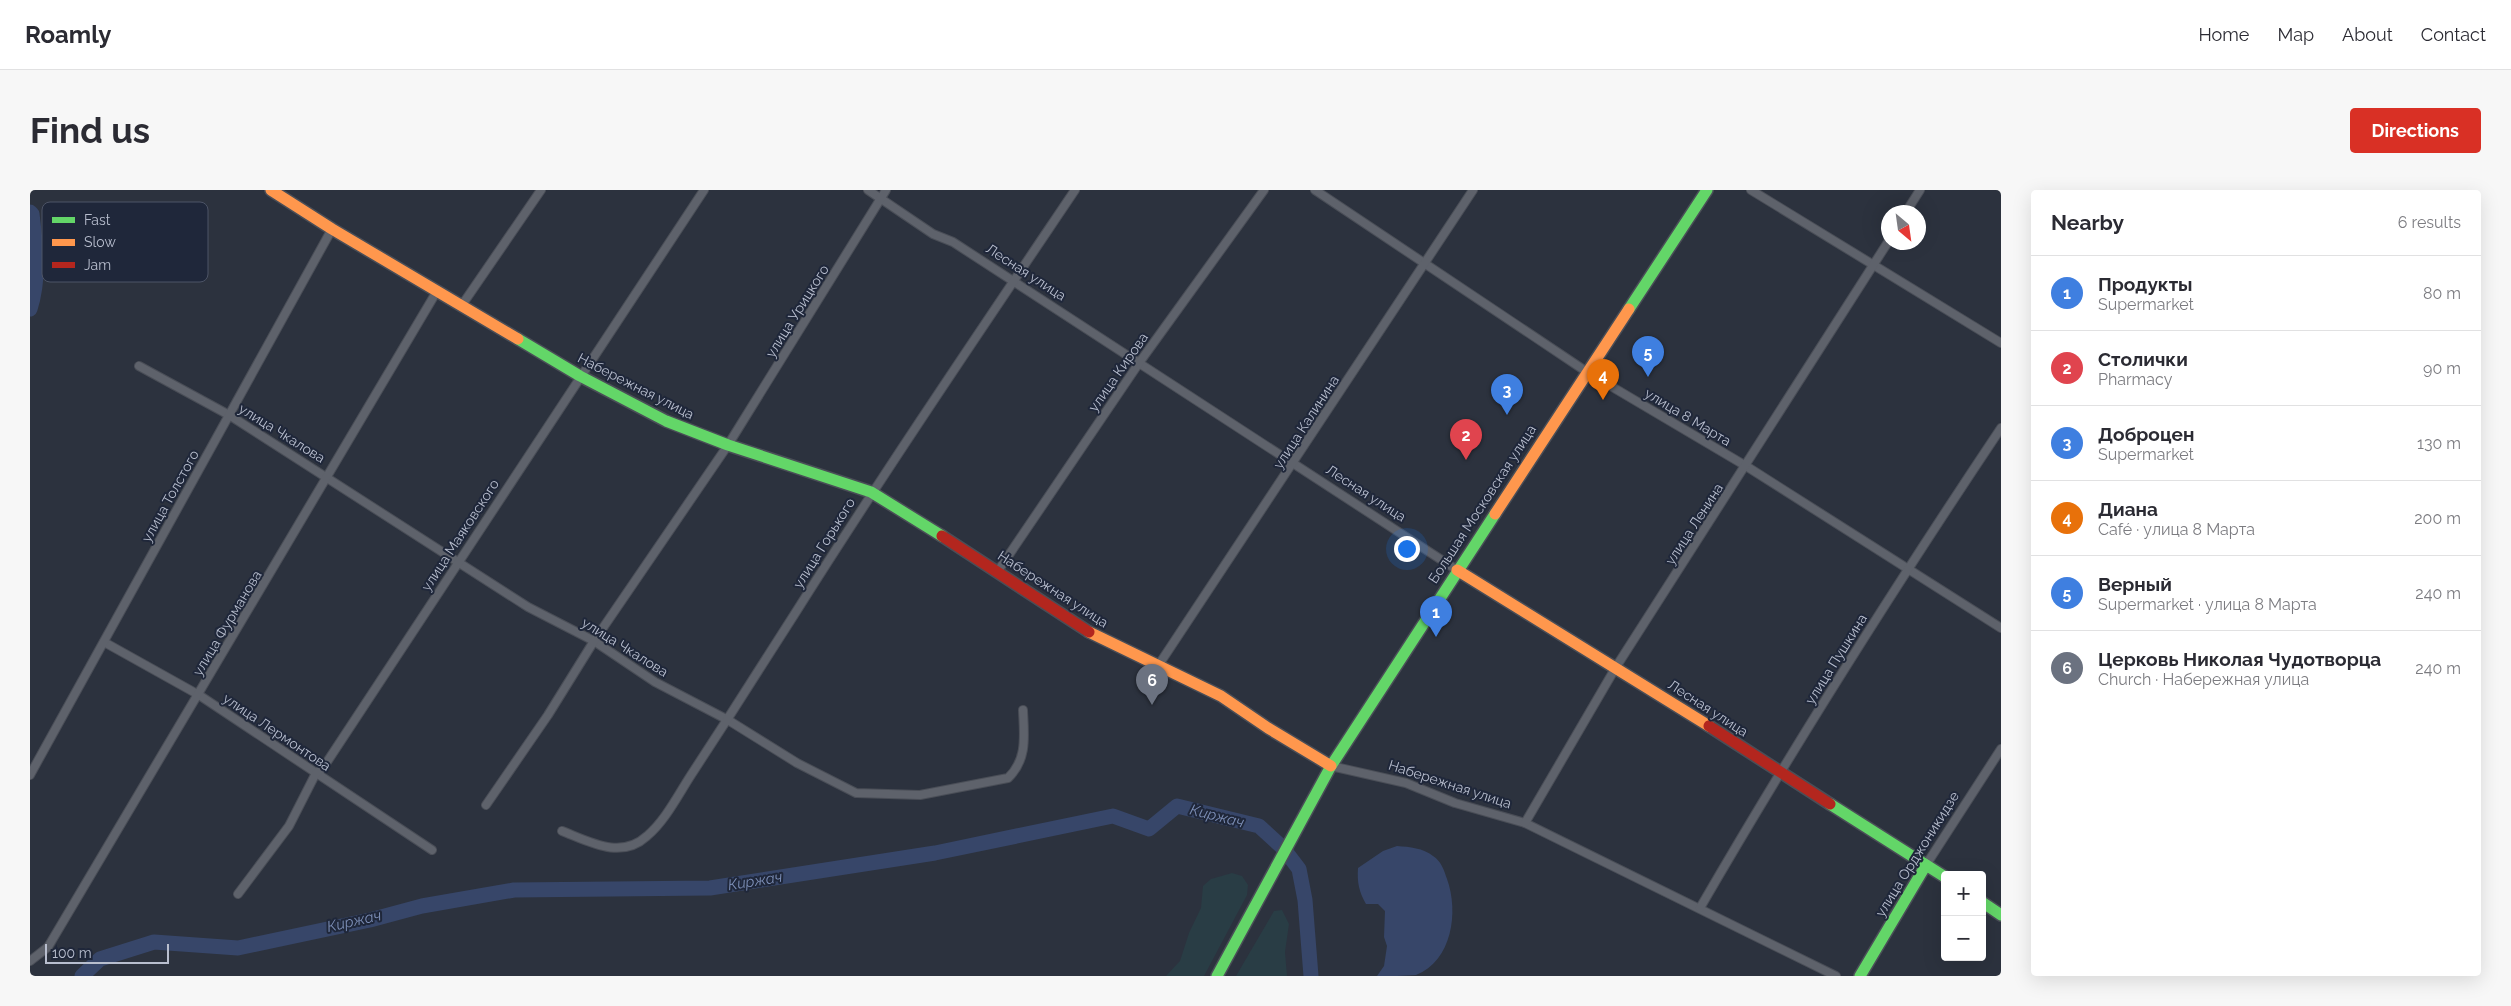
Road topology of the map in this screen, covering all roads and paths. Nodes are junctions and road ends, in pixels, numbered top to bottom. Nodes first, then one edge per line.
1 (271, 190) edge
2 (541, 190) edge
3 (704, 190) edge
4 (868, 190) edge
5 (886, 190) edge
6 (1075, 190) edge
7 (1264, 190) edge
8 (1314, 190) edge
9 (1472, 190) edge
10 (1707, 190) edge
11 (1751, 190) edge
12 (1920, 190) edge
13 (880, 199) junction
14 (1910, 205) edge
15 (332, 229) junction
16 (1883, 250) edge
17 (1424, 265) junction
18 (1874, 266) junction
19 (1014, 282) junction
20 (438, 292) junction
21 (462, 305) junction
22 (2001, 343) edge
23 (1139, 363) junction
24 (139, 366) dead end
25 (1587, 372) junction
26 (580, 376) junction
27 (229, 415) junction
28 (2001, 428) edge
29 (728, 445) junction
30 (1293, 463) junction
31 (1746, 466) junction
32 (329, 477) junction
33 (871, 492) junction
34 (458, 562) junction
35 (1907, 569) junction
36 (1457, 570) junction
37 (998, 571) junction
38 (2001, 628) edge
39 (594, 640) junction
40 (104, 642) junction
41 (1158, 666) junction
42 (1616, 668) junction
43 (199, 695) junction
44 (1023, 710) dead end
45 (728, 720) junction
46 (2001, 749) edge
47 (1330, 766) junction
48 (1779, 772) junction
49 (316, 773) junction
50 (30, 775) edge
51 (486, 805) dead end
52 (1525, 823) junction
53 (562, 832) dead end
54 (432, 850) dead end
55 (1926, 865) junction
56 (1941, 874) edge
57 (238, 894) dead end
58 (1986, 905) edge
59 (1700, 908) junction
60 (2001, 914) edge
61 (30, 961) edge
62 (1217, 976) edge
63 (1836, 976) edge
64 (1860, 976) edge

1 - 15 main road, Набережная улица
2 - 21 street
3 - 26 street, улица Маяковского
4 - 13 street, Лесная улица
5 - 13 street, улица Урицкого
6 - 19 street, улица Горького
7 - 23 street, улица Кирова
8 - 17 street, улица 8 Марта
9 - 17 street, улица Калинина
10 - 25 main road, Большая Московская улица
11 - 18 street
12 - 14 street
13 - 19 street, Лесная улица
13 - 29 street, улица Урицкого
15 - 20 main road, Набережная улица
15 - 27 street, улица Толстого
16 - 18 street, улица Ленина
17 - 25 street, улица 8 Марта
17 - 30 street, улица Калинина
18 - 22 street
18 - 31 street, улица Ленина
19 - 23 street, Лесная улица
19 - 33 street, улица Горького
20 - 21 main road, Набережная улица
20 - 32 street, улица Фурманова
21 - 26 main road, Набережная улица
23 - 30 street, Лесная улица
23 - 37 street, улица Кирова
24 - 27 street, улица Чкалова
25 - 31 street, улица 8 Марта
25 - 36 main road, Большая Московская улица
26 - 29 main road, Набережная улица
26 - 34 street, улица Маяковского
27 - 32 street, улица Чкалова
27 - 40 street, улица Толстого
28 - 35 street, улица Пушкина
29 - 33 main road, Набережная улица
29 - 39 street, улица Урицкого
30 - 36 street, Лесная улица
30 - 41 street, улица Калинина
31 - 35 street, улица 8 Марта
31 - 42 street, улица Ленина
32 - 34 street, улица Чкалова
32 - 43 street, улица Фурманова
33 - 37 main road, Набережная улица
33 - 45 street, улица Горького
34 - 39 street, улица Чкалова
34 - 49 street, улица Маяковского
35 - 38 street, улица 8 Марта
35 - 48 street, улица Пушкина
36 - 42 main road, Лесная улица
36 - 47 main road, Большая Московская улица
37 - 41 main road, Набережная улица
39 - 45 street, улица Чкалова
39 - 51 street, улица Урицкого
40 - 43 street, улица Лермонтова
40 - 50 street, улица Толстого
41 - 47 main road, Набережная улица
42 - 48 main road, Лесная улица
42 - 52 street, улица Ленина
43 - 49 street, улица Лермонтова
43 - 61 street, улица Фурманова
44 - 45 street, улица Чкалова
45 - 53 street, улица Горького
46 - 55 street, улица Орджоникидзе
47 - 52 street, Набережная улица
47 - 62 main road, Большая Московская улица
48 - 55 main road, Лесная улица
48 - 59 street, улица Пушкина
49 - 54 street, улица Лермонтова
49 - 57 street, улица Маяковского
52 - 59 street, Набережная улица
55 - 56 main road, Лесная улица
55 - 64 main road, улица Орджоникидзе
58 - 60 main road
59 - 63 street, Набережная улица

